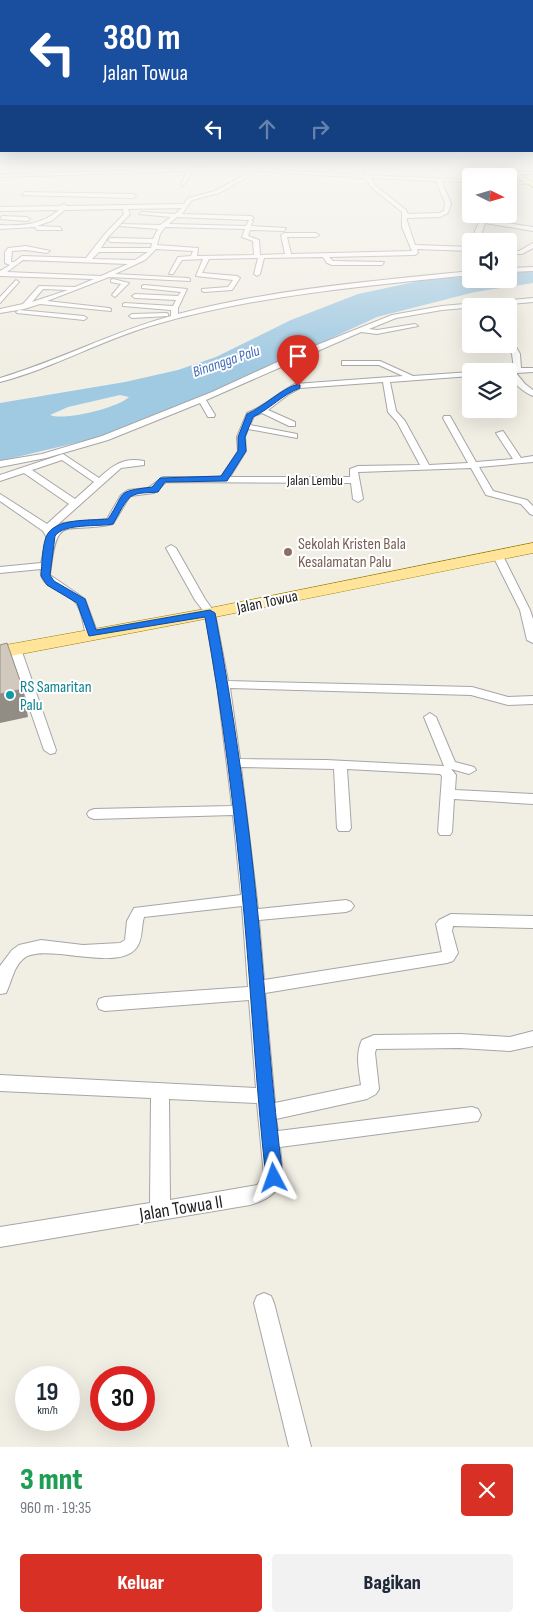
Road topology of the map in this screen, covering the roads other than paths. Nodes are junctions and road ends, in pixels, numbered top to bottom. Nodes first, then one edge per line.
1 (284, 232) edge
2 (109, 233) edge
3 (117, 233) dead end
4 (159, 233) edge
5 (247, 233) edge
6 (282, 233) edge
7 (290, 233) edge
8 (408, 233) edge
9 (276, 234) dead end
10 (316, 235) dead end
11 (111, 240) dead end
12 (155, 243) junction
13 (533, 245) edge
14 (414, 247) junction
15 (462, 249) edge
16 (54, 251) dead end
17 (96, 251) junction
18 (0, 252) edge
19 (8, 252) junction
20 (87, 252) dead end
21 (325, 254) junction
22 (289, 255) junction
23 (260, 256) junction
24 (517, 257) edge
25 (194, 258) junction
26 (206, 258) junction
27 (521, 259) junction
28 (88, 260) junction
29 (138, 262) junction
30 (382, 263) dead end
31 (293, 264) dead end
32 (15, 265) junction
33 (24, 266) dead end
34 (231, 267) junction
35 (102, 269) dead end
36 (532, 269) edge
37 (122, 270) junction
38 (517, 270) edge
39 (0, 273) edge
40 (171, 273) dead end
41 (257, 274) dead end
42 (462, 274) edge
43 (210, 276) junction
44 (104, 278) junction
45 (188, 280) dead end
46 (16, 282) dead end
47 (144, 287) dead end
48 (77, 288) junction
49 (199, 293) junction
50 (115, 295) dead end
51 (136, 296) dead end
52 (182, 297) junction
53 (52, 298) junction
54 (533, 300) edge
55 (0, 301) edge
56 (517, 302) edge
57 (38, 303) junction
58 (115, 303) dead end
59 (125, 305) dead end
60 (24, 307) junction
61 (462, 307) edge
62 (109, 310) dead end
63 (3, 311) edge
64 (174, 314) junction
65 (132, 316) dead end
66 (84, 318) dead end
67 (415, 326) dead end
68 (357, 330) junction
69 (345, 364) dead end
70 (533, 370) edge
71 (517, 371) edge
72 (462, 375) edge
73 (517, 378) edge
74 (412, 379) junction
75 (0, 380) edge
76 (386, 380) junction
77 (533, 394) edge
78 (202, 400) junction
79 (262, 410) junction
80 (211, 415) dead end
81 (447, 418) dead end
82 (292, 424) dead end
83 (245, 426) junction
84 (148, 431) dead end
85 (500, 433) dead end
86 (294, 436) dead end
87 (63, 457) junction
88 (533, 459) edge
89 (520, 461) junction
90 (141, 463) dead end
91 (0, 464) edge
92 (474, 466) junction
93 (426, 468) junction
94 (26, 470) junction
95 (0, 478) edge
96 (224, 479) junction
97 (355, 480) junction
98 (101, 483) junction
99 (0, 497) edge
100 (358, 499) dead end
101 (75, 504) junction
102 (533, 512) edge
103 (49, 533) junction
104 (171, 548) dead end
105 (533, 548) edge
106 (498, 556) junction
107 (47, 565) junction
108 (0, 570) edge
109 (210, 613) junction
110 (92, 634) junction
111 (533, 640) edge
112 (7, 651) edge
113 (223, 684) junction
114 (533, 700) edge
115 (430, 717) dead end
116 (50, 750) dead end
117 (234, 763) junction
118 (340, 765) junction
119 (450, 769) junction
120 (469, 770) dead end
121 (448, 794) junction
122 (533, 799) edge
123 (239, 810) junction
124 (94, 814) dead end
125 (344, 828) dead end
126 (445, 832) dead end
127 (346, 906) dead end
128 (250, 908) junction
129 (533, 922) edge
130 (0, 988) edge
131 (257, 990) junction
132 (105, 1004) dead end
133 (533, 1038) edge
134 (0, 1083) edge
135 (160, 1091) junction
136 (266, 1105) junction
137 (472, 1115) dead end
138 (271, 1140) junction
139 (160, 1210) junction
140 (0, 1237) edge
141 (264, 1303) dead end
142 (300, 1447) edge

1 - 22 street
2 - 17 street
3 - 12 street
4 - 12 street
5 - 23 street
6 - 9 street
7 - 10 street
8 - 14 street
11 - 12 street
12 - 17 street
12 - 25 street
12 - 29 street
13 - 27 street
14 - 15 street
14 - 21 street
16 - 19 street
17 - 20 street
17 - 28 street
18 - 19 street
19 - 32 street
21 - 22 street
21 - 30 street
22 - 23 street
22 - 31 street
23 - 34 street
23 - 41 street
24 - 27 street
25 - 26 street
25 - 40 street
26 - 34 street
26 - 43 street
27 - 36 street
28 - 29 street
28 - 32 street
29 - 37 street
32 - 33 street
32 - 39 street
34 - 43 street
34 - 49 street
35 - 37 street
36 - 38 street
37 - 44 street
39 - 44 street
42 - 64 street
43 - 49 street
44 - 45 street
44 - 48 street
44 - 50 street
46 - 55 street
47 - 52 street
48 - 53 street
48 - 60 street
49 - 52 street
51 - 52 street
52 - 64 street
53 - 57 street
53 - 58 street
54 - 56 street
57 - 60 street
57 - 62 street
59 - 64 street
60 - 63 street
61 - 68 street
63 - 66 street
64 - 65 street
64 - 75 street
67 - 68 street
68 - 78 street
69 - 74 street
70 - 71 street
72 - 74 street
73 - 77 street
74 - 76 street
76 - 79 street
76 - 93 street
78 - 80 street
78 - 91 street
79 - 82 street
79 - 83 street
81 - 92 street
83 - 86 street
83 - 96 street
84 - 87 street
85 - 89 street
87 - 94 street
87 - 98 street
88 - 89 street, Jalan Lembu
89 - 92 street, Jalan Lembu
90 - 98 street
92 - 93 street, Jalan Lembu
92 - 102 street
93 - 97 street, Jalan Lembu
94 - 95 street
94 - 101 street
96 - 97 street, Jalan Lembu
96 - 103 street, Jalan Lembu
97 - 100 street
98 - 101 street
99 - 103 street
101 - 103 street
103 - 107 street
104 - 109 street
105 - 106 main road, Jalan Towua
106 - 109 main road, Jalan Towua
106 - 111 street
107 - 108 street
107 - 110 street
109 - 110 main road, Jalan Towua
109 - 113 street, Jalan Towua II
110 - 112 main road, Jalan Towua
112 - 116 street
113 - 114 street
113 - 117 street, Jalan Towua II
115 - 119 street
117 - 118 street
117 - 123 street, Jalan Towua II
118 - 119 street
118 - 125 street
119 - 120 street
119 - 121 street
121 - 122 street
121 - 126 street
123 - 124 street
123 - 128 street, Jalan Towua II
127 - 128 street
128 - 130 street
128 - 131 street, Jalan Towua II
129 - 131 street
131 - 132 street
131 - 136 street, Jalan Towua II
133 - 136 street
134 - 135 street
135 - 136 street
135 - 139 street
136 - 138 street, Jalan Towua II
137 - 138 street
138 - 139 street, Jalan Towua II
139 - 140 street, Jalan Towua II
141 - 142 street

